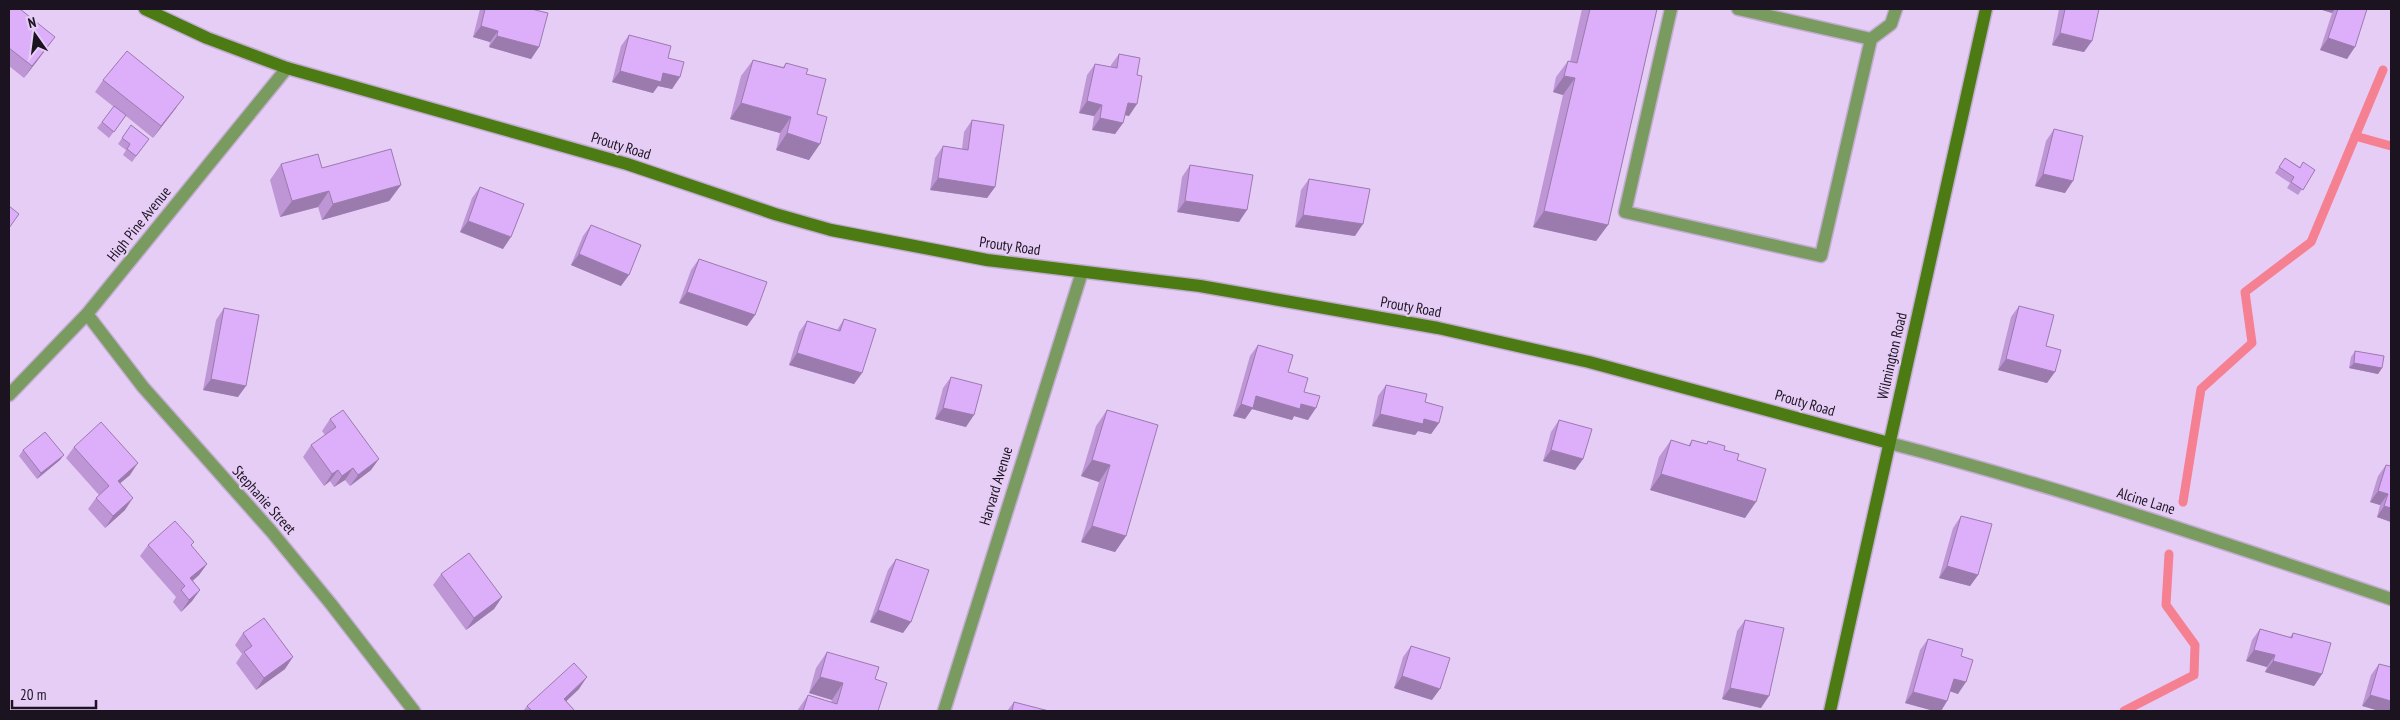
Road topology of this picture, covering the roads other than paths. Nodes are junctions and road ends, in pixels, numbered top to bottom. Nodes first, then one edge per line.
1 (145, 9) edge
2 (1671, 9) edge
3 (1738, 9) edge
4 (1896, 9) edge
5 (1986, 9) edge
6 (1871, 39) junction
7 (287, 68) junction
8 (1082, 272) junction
9 (87, 314) junction
10 (9, 395) edge
11 (1889, 443) junction
12 (2391, 599) edge
13 (414, 711) edge
14 (944, 711) edge
15 (1830, 711) edge

1 - 7 street, Prouty Road
2 - 6 street
3 - 6 street
4 - 6 street
5 - 11 street, Wilmington Road
7 - 8 street, Prouty Road
7 - 9 street, High Pine Avenue
8 - 11 street, Prouty Road
8 - 14 street, Harvard Avenue
9 - 10 street, High Pine Avenue
9 - 13 street, Stephanie Street
11 - 12 street, Alcine Lane
11 - 15 street, Wilmington Road

